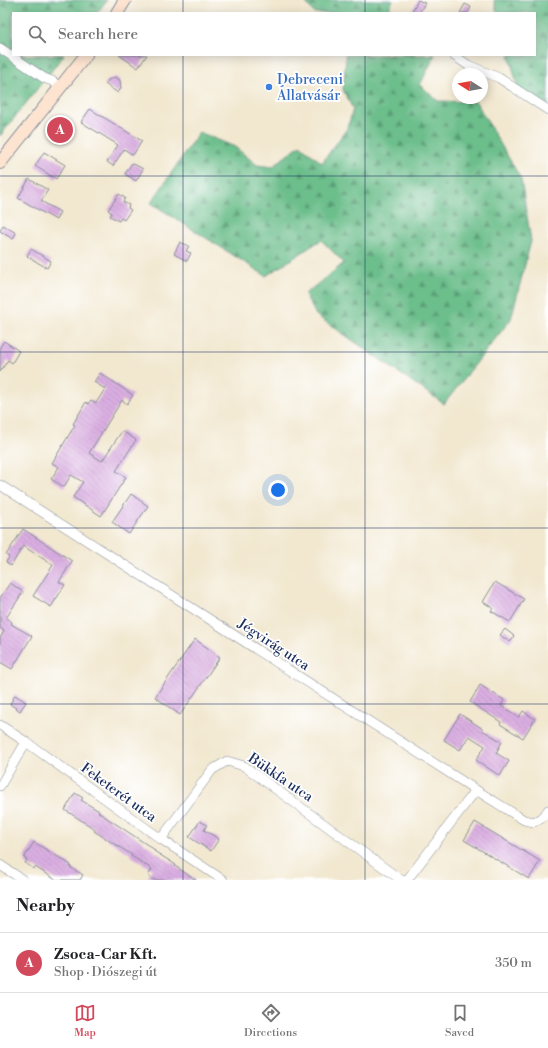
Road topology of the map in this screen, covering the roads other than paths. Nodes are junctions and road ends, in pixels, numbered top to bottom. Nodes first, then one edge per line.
1 (125, 0) edge
2 (117, 12) edge
3 (0, 48) edge
4 (85, 56) edge
5 (454, 56) edge
6 (60, 87) junction
7 (548, 110) edge
8 (0, 163) edge
9 (0, 485) edge
10 (0, 725) edge
11 (26, 742) junction
12 (0, 786) edge
13 (476, 790) junction
14 (548, 810) edge
15 (162, 839) junction
16 (0, 865) edge
17 (23, 880) edge
18 (222, 880) edge
19 (401, 880) edge
20 (407, 880) edge

1 - 2 main road
3 - 6 street
4 - 6 main road
5 - 7 street
6 - 8 main road
9 - 13 street, Jégvirág utca
10 - 11 street, Feketerét utca
11 - 12 street
11 - 15 street, Feketerét utca
13 - 14 street, Jégvirág utca
13 - 20 street
15 - 18 street, Feketerét utca
15 - 19 street, Bükkfa utca
16 - 17 street

